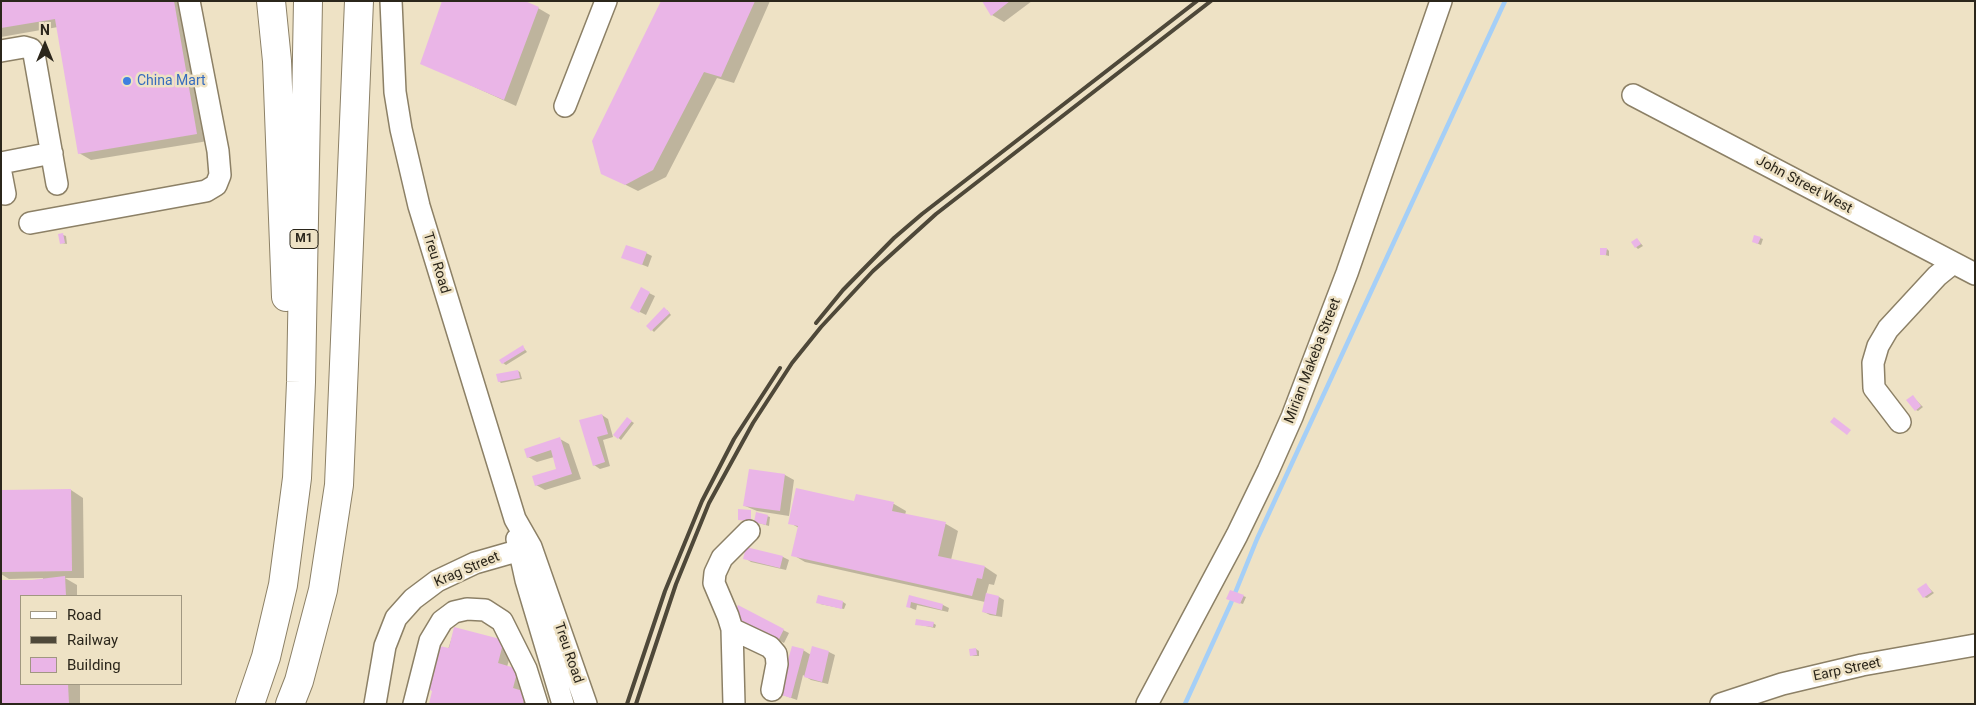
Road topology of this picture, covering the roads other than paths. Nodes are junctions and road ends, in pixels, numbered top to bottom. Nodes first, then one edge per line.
1 (189, 1) edge
2 (271, 1) edge
3 (308, 1) edge
4 (343, 1) edge
5 (359, 1) edge
6 (391, 1) edge
7 (606, 1) edge
8 (1441, 1) edge
9 (1, 51) edge
10 (355, 94) junction
11 (1633, 95) dead end
12 (565, 106) dead end
13 (52, 153) junction
14 (1, 163) edge
15 (1, 173) edge
16 (57, 184) dead end
17 (5, 194) dead end
18 (30, 223) dead end
19 (1953, 263) junction
20 (1975, 274) edge
21 (1900, 422) dead end
22 (297, 478) junction
23 (749, 531) dead end
24 (525, 549) junction
25 (732, 629) junction
26 (1975, 645) edge
27 (772, 690) dead end
28 (730, 701) edge
29 (250, 704) edge
30 (290, 704) edge
31 (375, 704) edge
32 (414, 704) edge
33 (537, 704) edge
34 (563, 704) edge
35 (586, 704) edge
36 (1147, 704) edge
37 (1721, 704) edge

1 - 18 street
2 - 22 highway
3 - 22 highway, M1
4 - 10 highway
5 - 10 highway
6 - 24 street, Treu Road
7 - 12 street
8 - 36 street, Mirian Makeba Street
9 - 13 street
10 - 30 highway
11 - 19 street, John Street West
13 - 14 street
13 - 16 street
15 - 17 street
19 - 20 street, John Street West
19 - 21 street
22 - 29 highway, M1
23 - 25 street
24 - 31 street, Krag Street
24 - 34 street, Treu Road
24 - 35 street, Treu Road
25 - 27 street
25 - 28 street
26 - 37 street, Earp Street
32 - 33 street

